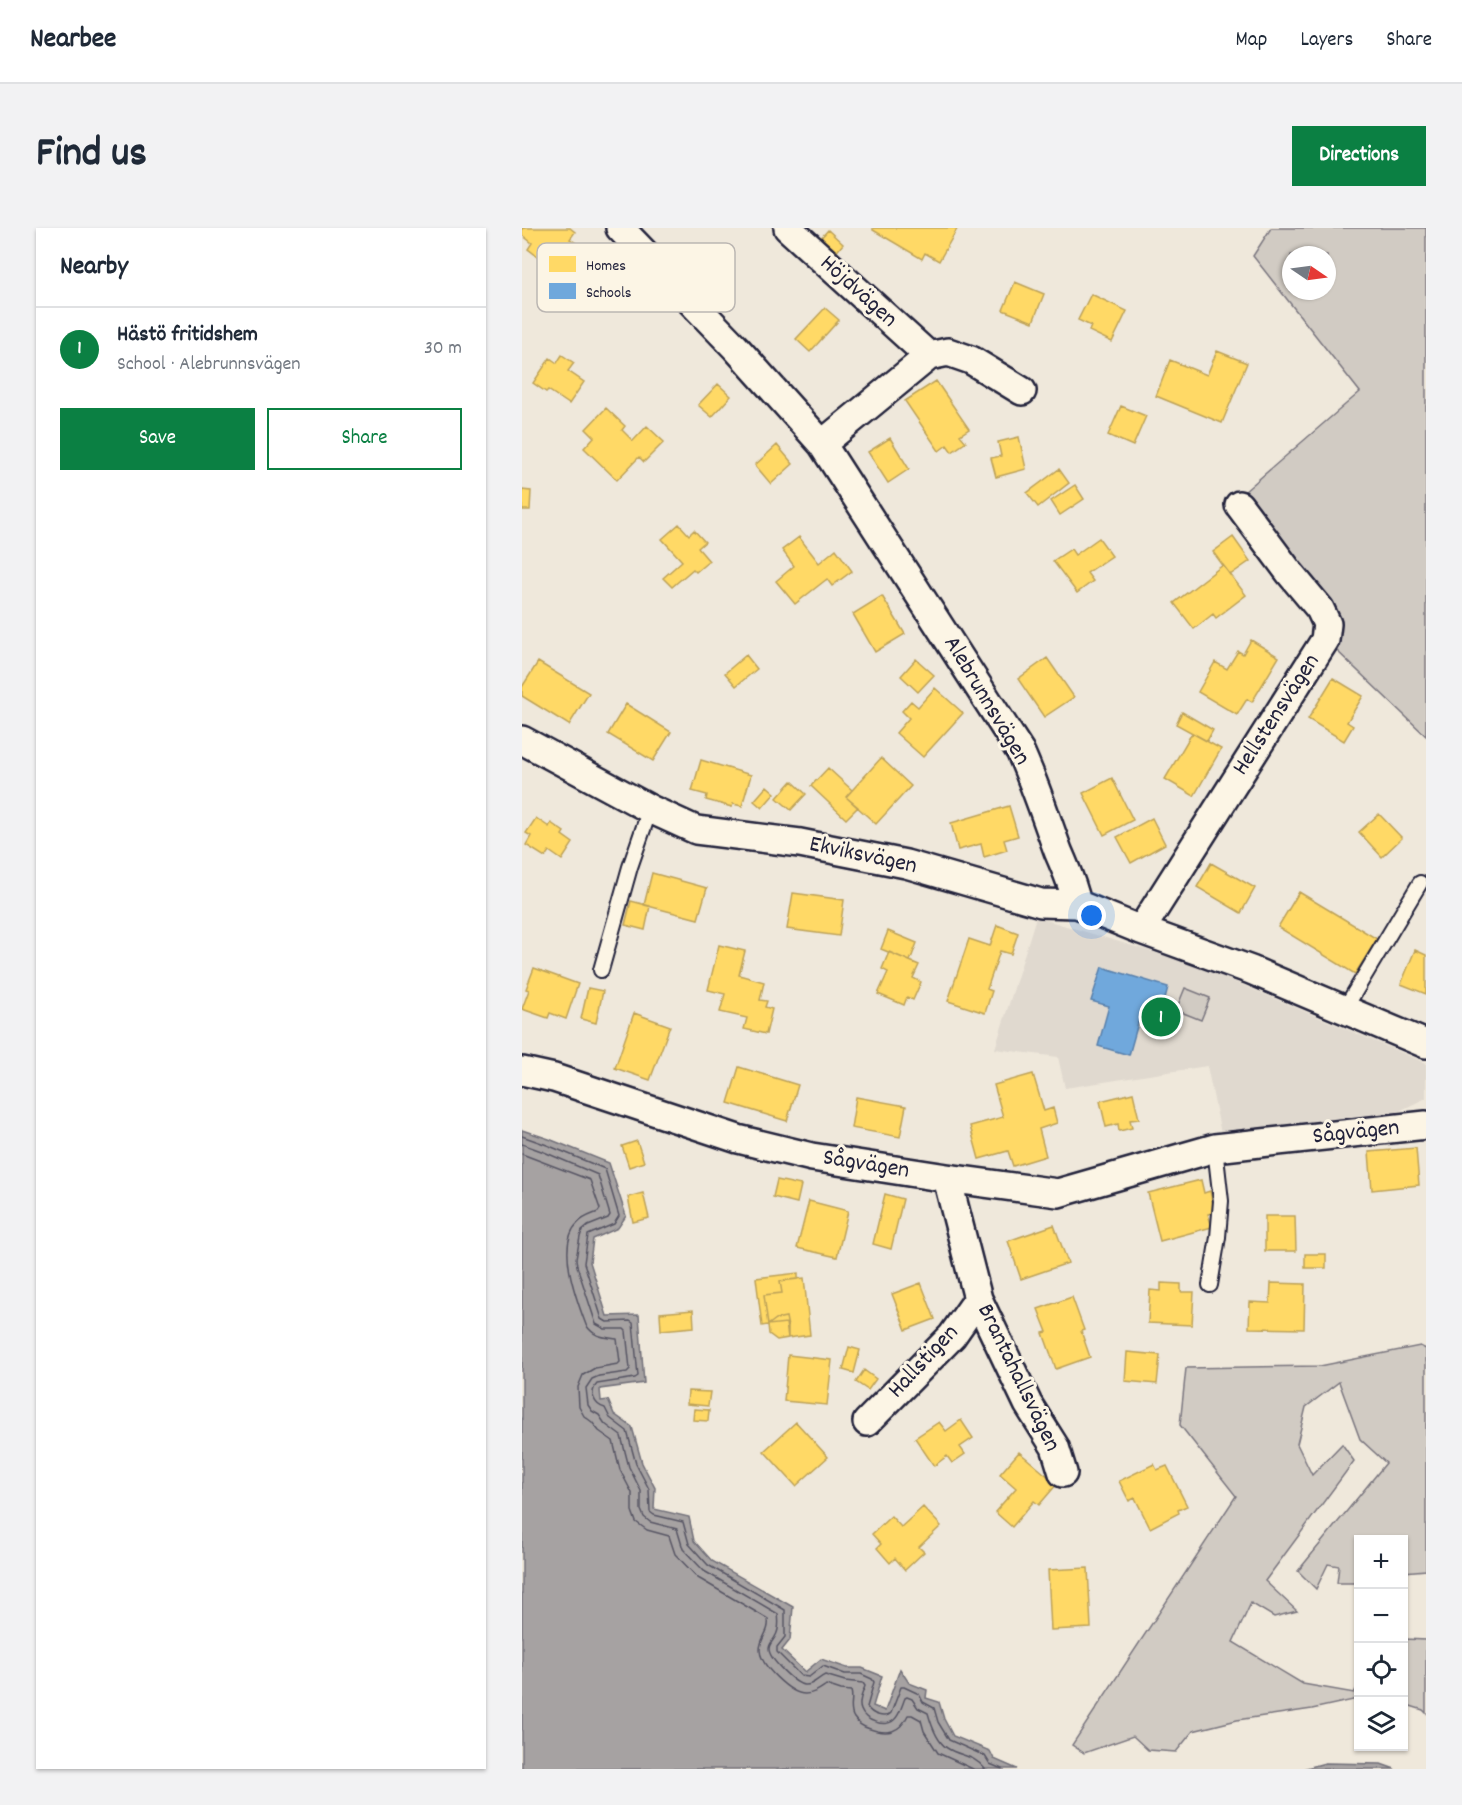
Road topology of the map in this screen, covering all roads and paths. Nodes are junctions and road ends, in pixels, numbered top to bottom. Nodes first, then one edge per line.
1 (620, 228) edge
2 (788, 228) edge
3 (634, 243) edge
4 (701, 312) edge
5 (929, 356) junction
6 (1022, 391) dead end
7 (822, 444) junction
8 (1239, 505) dead end
9 (522, 740) edge
10 (650, 809) junction
11 (1420, 883) dead end
12 (1077, 904) junction
13 (1141, 930) junction
14 (601, 970) dead end
15 (1344, 1010) junction
16 (1426, 1044) edge
17 (522, 1071) edge
18 (1426, 1125) edge
19 (1215, 1148) junction
20 (947, 1178) junction
21 (1210, 1285) dead end
22 (978, 1299) junction
23 (867, 1422) dead end
24 (1063, 1473) dead end

1 - 3 street, Alebrunnsvägen
2 - 5 street, Höjdvägen
4 - 7 street, Alebrunnsvägen
5 - 6 street
5 - 7 street
7 - 12 street, Alebrunnsvägen
8 - 13 street, Hellstensvägen
9 - 10 street, Ekviksvägen
10 - 12 street, Ekviksvägen
10 - 14 lane
11 - 15 lane
12 - 13 street
13 - 15 street
15 - 16 street
17 - 20 street, Sågvägen
18 - 19 street, Sågvägen
19 - 20 street, Sågvägen
19 - 21 lane
20 - 22 street, Brantahallsvägen
22 - 23 street, Hallstigen
22 - 24 street, Brantahallsvägen

